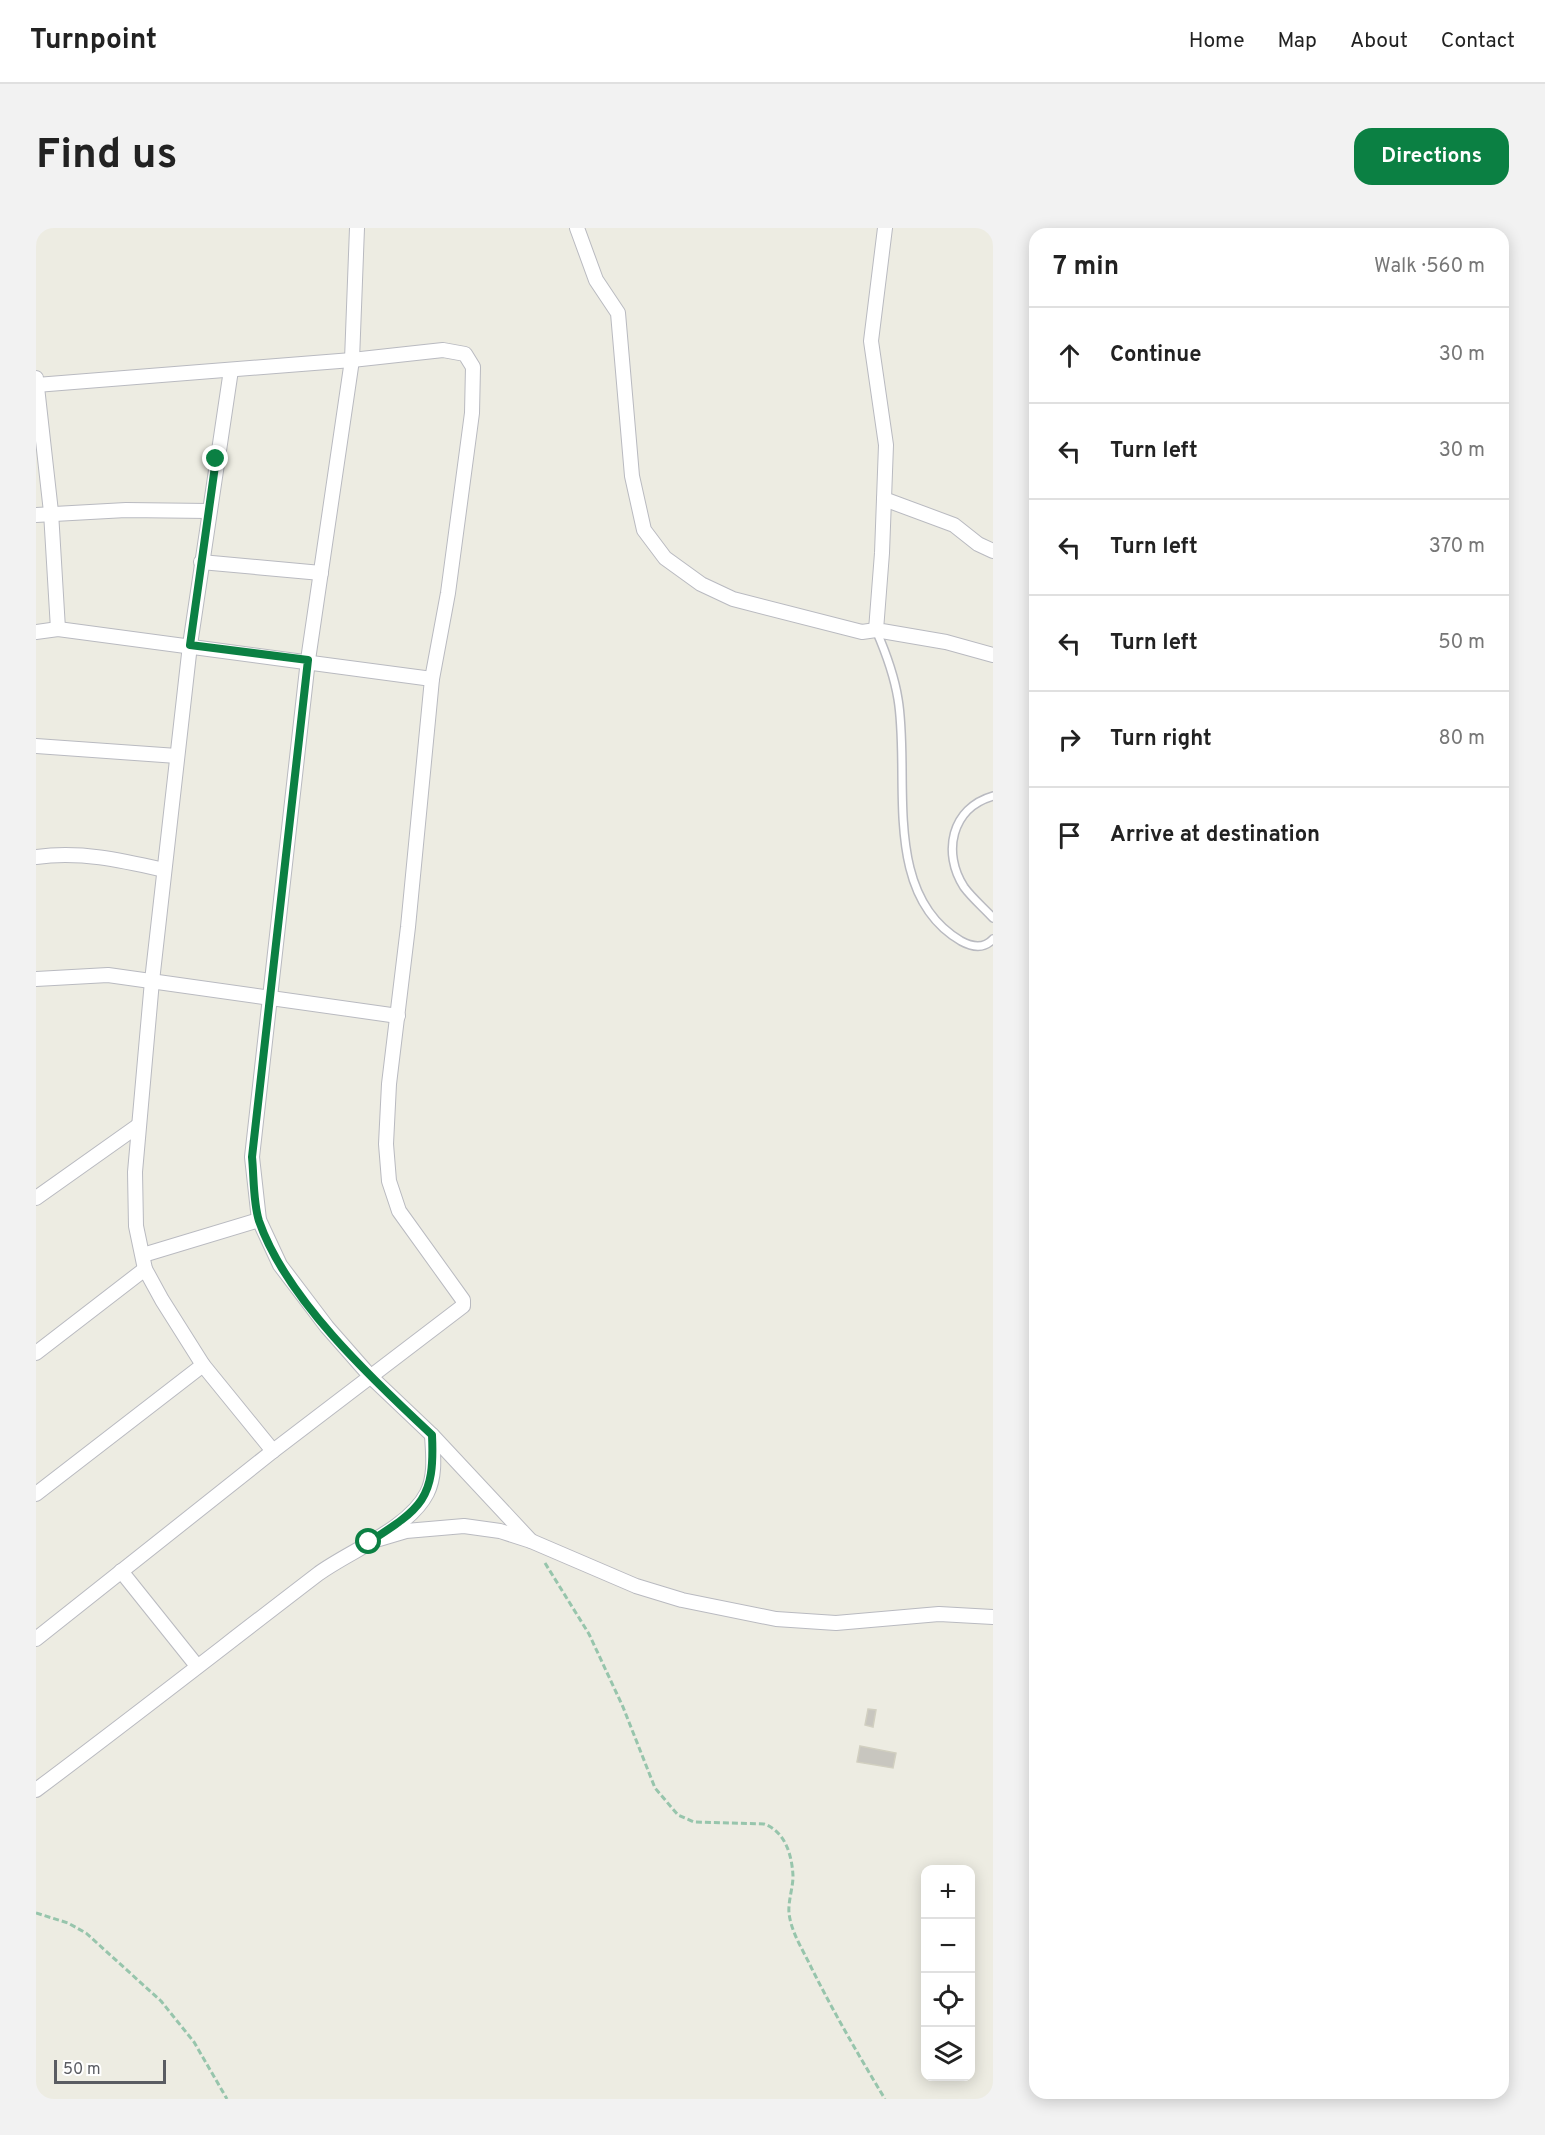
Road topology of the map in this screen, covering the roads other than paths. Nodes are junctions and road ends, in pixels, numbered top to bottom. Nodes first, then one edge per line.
1 (357, 228) edge
2 (577, 228) edge
3 (885, 228) edge
4 (352, 360) junction
5 (231, 370) junction
6 (37, 383) edge
7 (884, 499) junction
8 (209, 511) junction
9 (51, 512) junction
10 (36, 514) edge
11 (993, 551) edge
12 (201, 562) junction
13 (321, 573) junction
14 (58, 629) junction
15 (876, 630) junction
16 (36, 632) edge
17 (190, 645) junction
18 (993, 656) edge
19 (308, 660) junction
20 (432, 679) junction
21 (36, 746) edge
22 (177, 756) junction
23 (993, 796) edge
24 (36, 856) edge
25 (164, 870) junction
26 (993, 918) edge
27 (993, 939) edge
28 (36, 979) edge
29 (152, 981) junction
30 (271, 997) junction
31 (398, 1016) junction
32 (139, 1125) junction
33 (36, 1198) edge
34 (259, 1220) junction
35 (144, 1262) junction
36 (36, 1353) edge
37 (203, 1365) junction
38 (371, 1377) junction
39 (432, 1435) junction
40 (273, 1451) junction
41 (36, 1494) edge
42 (531, 1541) junction
43 (369, 1542) junction
44 (121, 1571) junction
45 (993, 1617) edge
46 (36, 1639) edge
47 (197, 1666) junction
48 (36, 1790) edge

1 - 4 street
2 - 15 street
3 - 7 street
4 - 5 street
4 - 13 street
4 - 20 street
5 - 6 street
5 - 8 street
6 - 9 street
7 - 11 street
7 - 15 street
8 - 9 street
8 - 12 street
9 - 10 street
9 - 14 street
12 - 13 street
12 - 17 street
13 - 19 street
14 - 16 street
14 - 17 street
15 - 18 street
15 - 27 lane
17 - 19 street
17 - 22 street
19 - 20 street
19 - 30 street
20 - 31 street
21 - 22 street
22 - 25 street
23 - 26 lane
24 - 25 street
25 - 29 street
28 - 29 street
29 - 30 street
29 - 32 street
30 - 31 street
30 - 34 street
31 - 38 street
32 - 33 street
32 - 35 street
34 - 35 street
34 - 38 street
35 - 36 street
35 - 37 street
37 - 40 street
37 - 41 street
38 - 39 street
38 - 40 street
39 - 42 street
39 - 43 street
40 - 44 street
42 - 43 street
42 - 45 street
43 - 47 street
44 - 46 street
44 - 47 street
47 - 48 street

